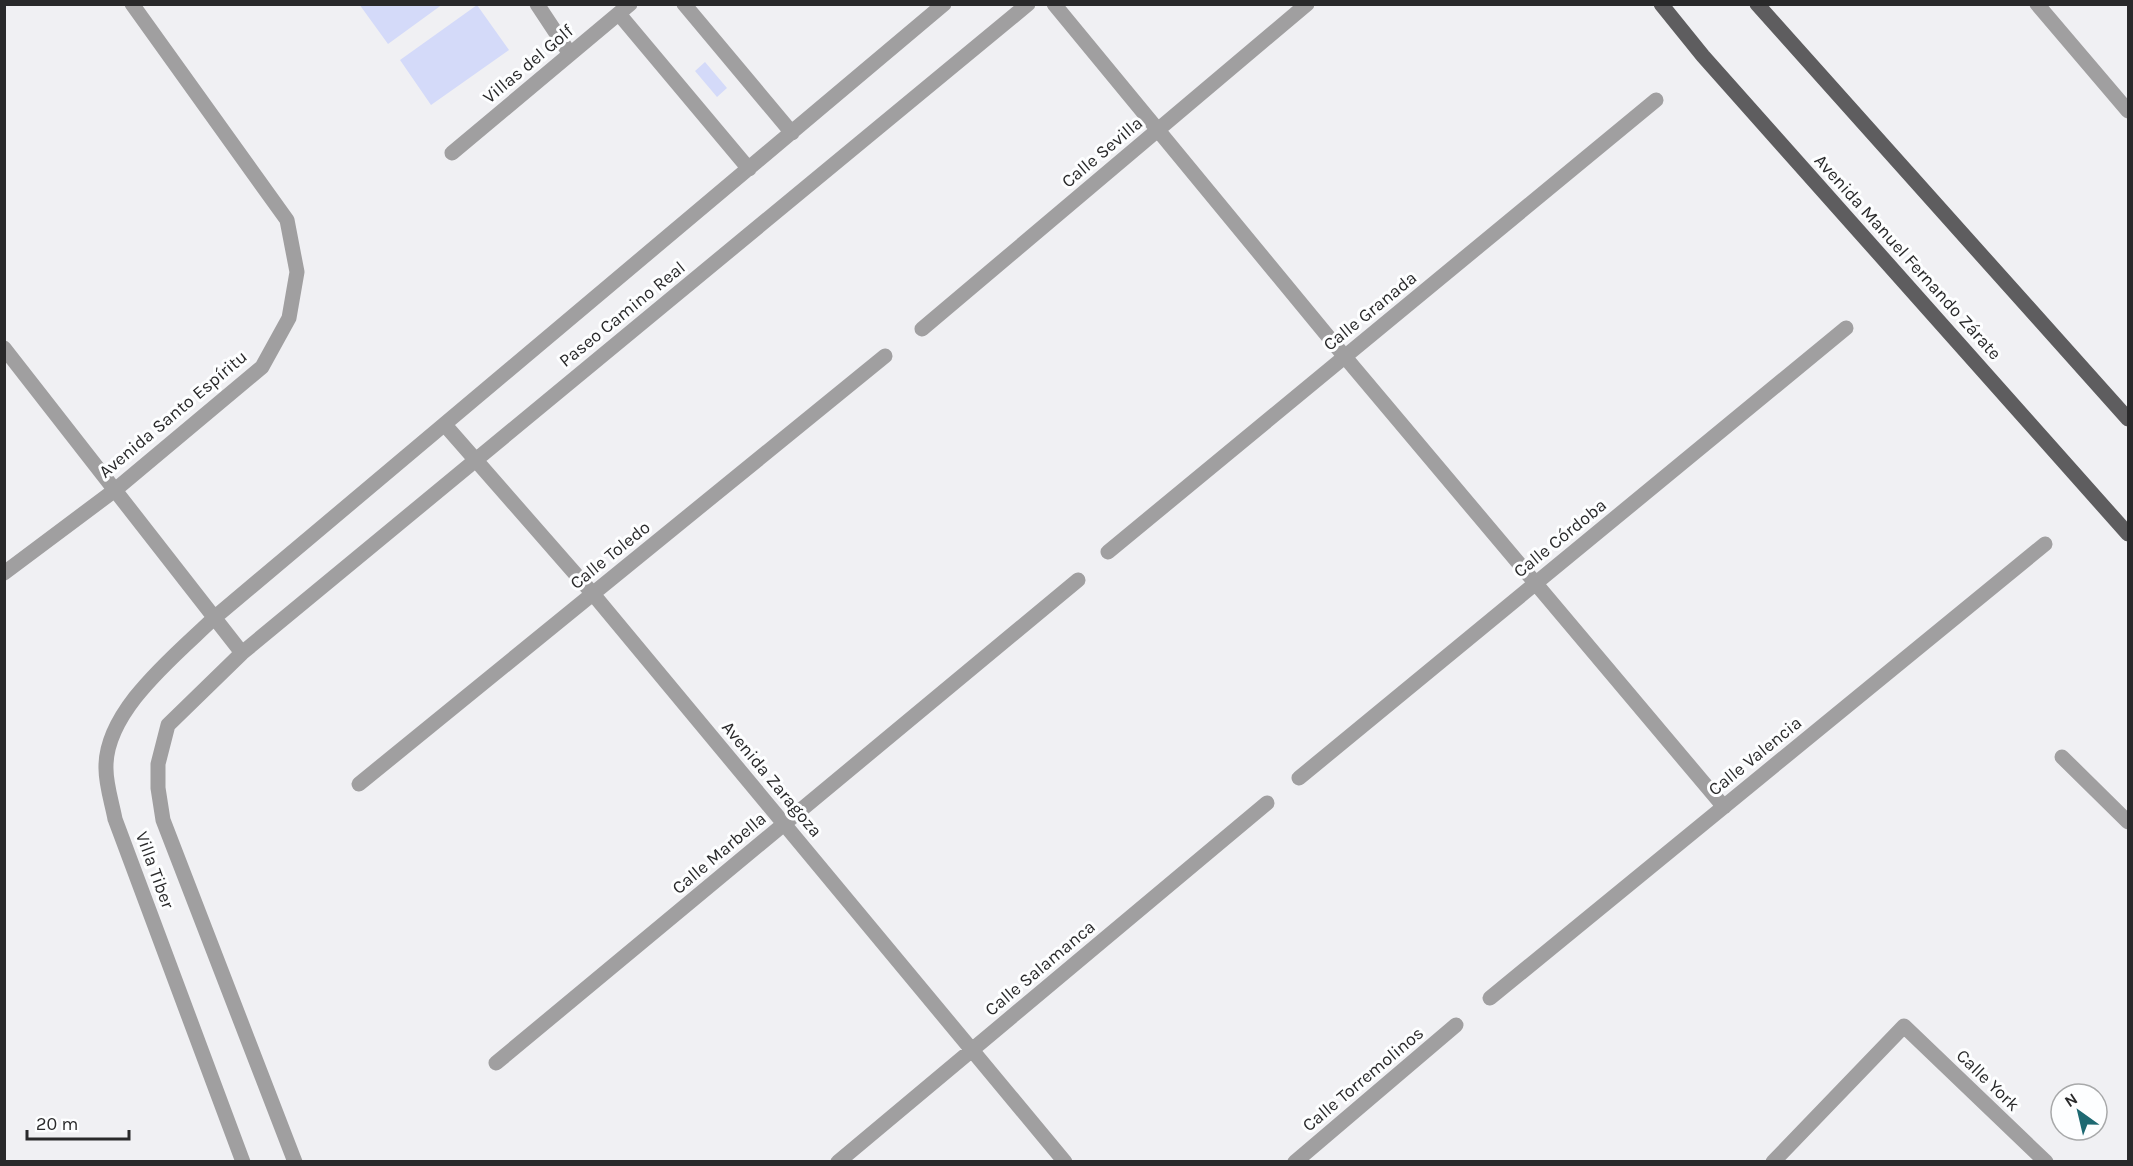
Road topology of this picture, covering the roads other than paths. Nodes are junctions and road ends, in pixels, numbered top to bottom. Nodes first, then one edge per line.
1 (132, 4) edge
2 (537, 4) edge
3 (684, 4) edge
4 (944, 4) edge
5 (1028, 4) edge
6 (1054, 4) edge
7 (1307, 4) edge
8 (1661, 4) edge
9 (1757, 4) edge
10 (2037, 4) edge
11 (624, 9) edge
12 (570, 54) junction
13 (1656, 100) dead end
14 (2128, 111) edge
15 (1158, 130) junction
16 (792, 133) junction
17 (452, 153) dead end
18 (749, 169) junction
19 (1846, 328) dead end
20 (922, 329) dead end
21 (4, 348) edge
22 (885, 356) dead end
23 (1345, 357) junction
24 (2128, 419) edge
25 (445, 425) junction
26 (475, 460) junction
27 (115, 490) junction
28 (2128, 534) edge
29 (2045, 544) dead end
30 (1108, 552) dead end
31 (4, 573) edge
32 (1078, 580) dead end
33 (1535, 584) junction
34 (593, 594) junction
35 (214, 618) junction
36 (242, 653) junction
37 (2062, 757) dead end
38 (1299, 778) dead end
39 (359, 784) dead end
40 (1268, 803) dead end
41 (1724, 807) junction
42 (2128, 822) edge
43 (784, 824) junction
44 (1490, 998) dead end
45 (1456, 1025) dead end
46 (972, 1050) junction
47 (496, 1063) dead end
48 (243, 1161) edge
49 (295, 1161) edge
50 (838, 1161) edge
51 (1065, 1161) edge
52 (1295, 1161) edge
53 (1773, 1161) edge
54 (2046, 1161) edge

1 - 27 street, Avenida Santo Espíritu
2 - 12 street
3 - 16 street
4 - 16 street, Paseo Camino Real
5 - 26 street, Paseo Camino Real
6 - 15 street
7 - 15 street, Calle Sevilla
8 - 28 main road, Avenida Manuel Fernando Zárate
9 - 24 main road
10 - 14 street
11 - 12 street, Villas del Golf
11 - 18 street
12 - 17 street, Villas del Golf
13 - 23 street, Calle Granada
15 - 20 street, Calle Sevilla
15 - 23 street
16 - 18 street, Paseo Camino Real
18 - 25 street, Paseo Camino Real
19 - 33 street, Calle Córdoba
21 - 27 street
22 - 34 street, Calle Toledo
23 - 30 street, Calle Granada
23 - 33 street
25 - 26 street, Avenida Zaragoza
25 - 35 street, Paseo Camino Real
26 - 34 street, Avenida Zaragoza
26 - 36 street, Paseo Camino Real
27 - 31 street, Avenida Santo Espíritu
27 - 35 street
29 - 41 street, Calle Valencia
32 - 43 street, Calle Marbella
33 - 38 street, Calle Córdoba
33 - 41 street
34 - 39 street, Calle Toledo
34 - 43 street, Avenida Zaragoza
35 - 36 street
35 - 48 street, Villa Tiber
36 - 49 street, Villa Tiber
37 - 42 street
40 - 46 street, Calle Salamanca
41 - 44 street, Calle Valencia
43 - 46 street, Avenida Zaragoza
43 - 47 street, Calle Marbella
45 - 52 street, Calle Torremolinos
46 - 50 street, Calle Salamanca
46 - 51 street, Avenida Zaragoza
53 - 54 street, Calle York

